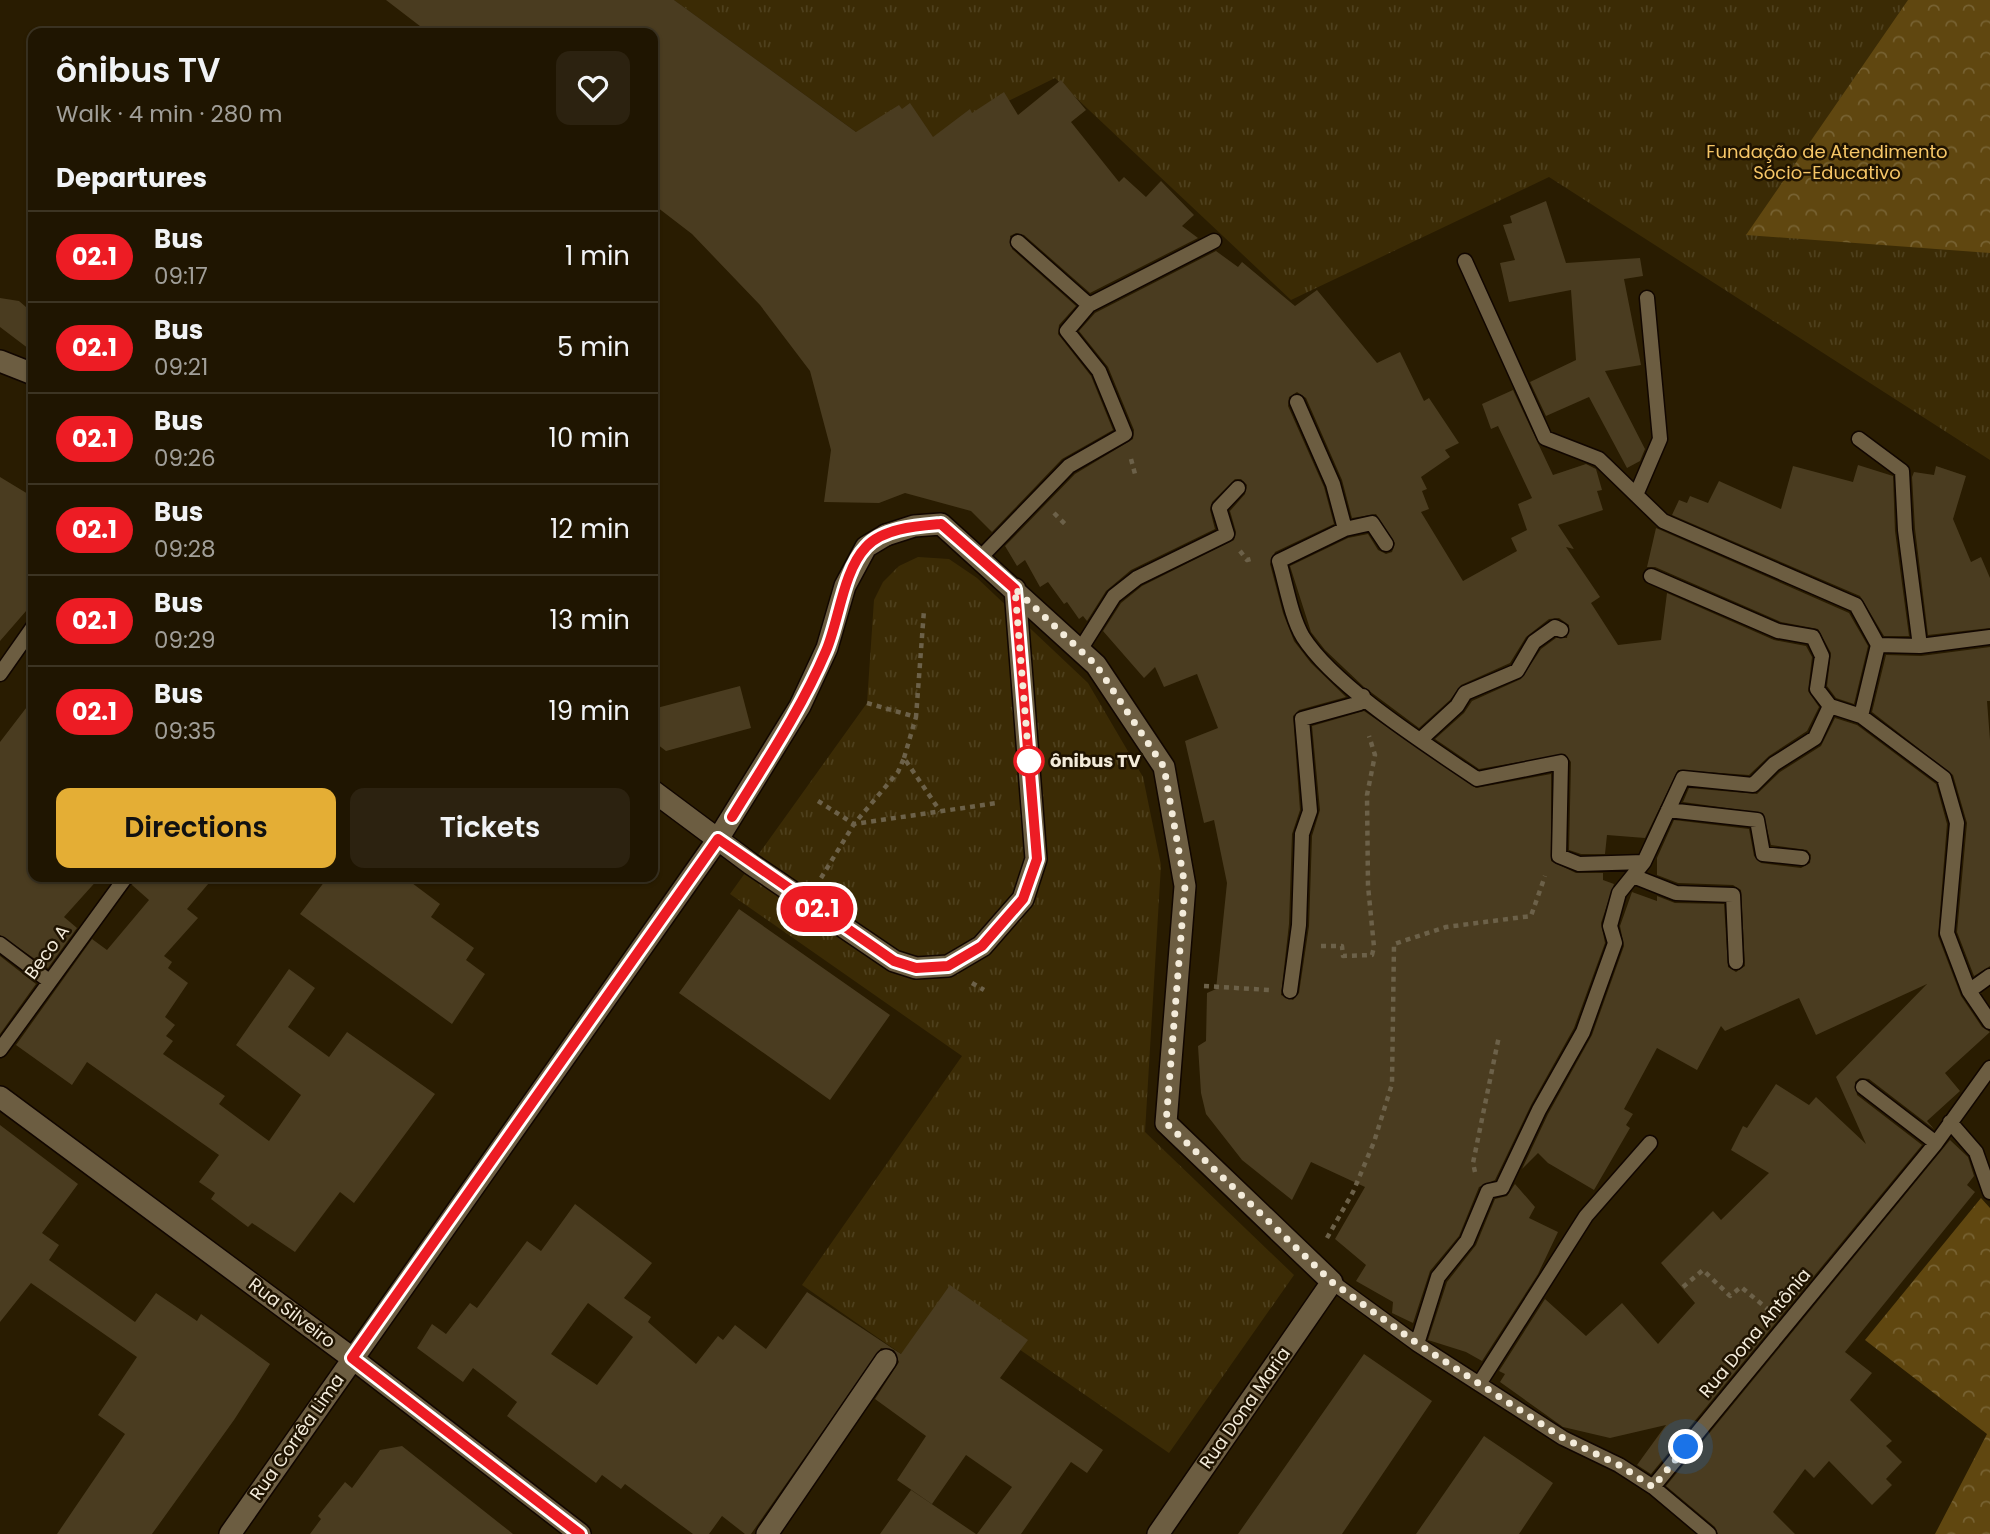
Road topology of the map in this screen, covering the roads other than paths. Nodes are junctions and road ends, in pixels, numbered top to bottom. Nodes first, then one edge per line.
1 (1214, 241) dead end
2 (1018, 242) dead end
3 (1465, 261) dead end
4 (1647, 298) dead end
5 (1089, 305) junction
6 (0, 361) edge
7 (28, 372) edge
8 (1297, 402) dead end
9 (1859, 439) dead end
10 (1238, 488) dead end
11 (1636, 495) junction
12 (1345, 529) junction
13 (1386, 544) dead end
14 (979, 558) junction
15 (1651, 576) dead end
16 (1015, 589) junction
17 (1561, 630) dead end
18 (28, 634) edge
19 (1990, 637) edge
20 (1878, 645) junction
21 (1920, 646) junction
22 (1080, 650) junction
23 (0, 674) edge
24 (1361, 700) junction
25 (1829, 706) junction
26 (1861, 716) junction
27 (1419, 740) junction
28 (658, 795) edge
29 (1668, 810) junction
30 (718, 839) junction
31 (1802, 858) dead end
32 (1644, 862) junction
33 (1633, 876) junction
34 (122, 882) edge
35 (0, 944) edge
36 (1736, 962) dead end
37 (1990, 976) edge
38 (49, 981) junction
39 (1290, 991) road end
40 (1969, 991) junction
41 (1990, 1022) edge
42 (0, 1050) edge
43 (1990, 1068) edge
44 (1863, 1087) dead end
45 (0, 1097) edge
46 (1950, 1122) junction
47 (1650, 1143) dead end
48 (1936, 1143) junction
49 (1990, 1192) edge
50 (1332, 1282) junction
51 (1418, 1344) junction
52 (352, 1358) junction
53 (886, 1360) dead end
54 (1479, 1384) junction
55 (1653, 1487) junction
56 (1699, 1531) edge
57 (230, 1534) edge
58 (580, 1534) edge
59 (767, 1534) edge
60 (1158, 1534) edge

1 - 5 lane
2 - 5 lane
3 - 11 lane
4 - 11 lane
5 - 14 lane
6 - 7 street
8 - 12 lane
9 - 21 lane
10 - 22 lane
11 - 20 lane
12 - 13 lane
12 - 24 lane
14 - 16 street
14 - 30 street, Rua Corrêa Lima
15 - 25 lane
16 - 22 street
16 - 30 street
17 - 27 lane
18 - 23 lane
19 - 21 lane
20 - 21 lane
20 - 26 lane
22 - 50 street
24 - 27 lane
24 - 39 lane
25 - 26 lane
25 - 29 lane
26 - 40 lane
27 - 32 lane
28 - 30 street
29 - 31 lane
29 - 32 lane
30 - 52 street, Rua Corrêa Lima
32 - 33 lane
33 - 36 lane
33 - 51 lane
34 - 38 lane, Beco A
35 - 38 lane
37 - 40 lane
38 - 42 lane, Beco A
40 - 41 lane
43 - 46 lane, Rua Dona Antônia
44 - 48 lane
45 - 52 street, Rua Silveiro
46 - 48 lane, Rua Dona Antônia
46 - 49 lane
47 - 54 lane
48 - 55 lane, Rua Dona Antônia
50 - 51 lane
50 - 60 street, Rua Dona Maria
51 - 54 lane
52 - 57 street, Rua Corrêa Lima
52 - 58 street, Rua Silveiro
53 - 59 street
54 - 55 lane
55 - 56 lane

